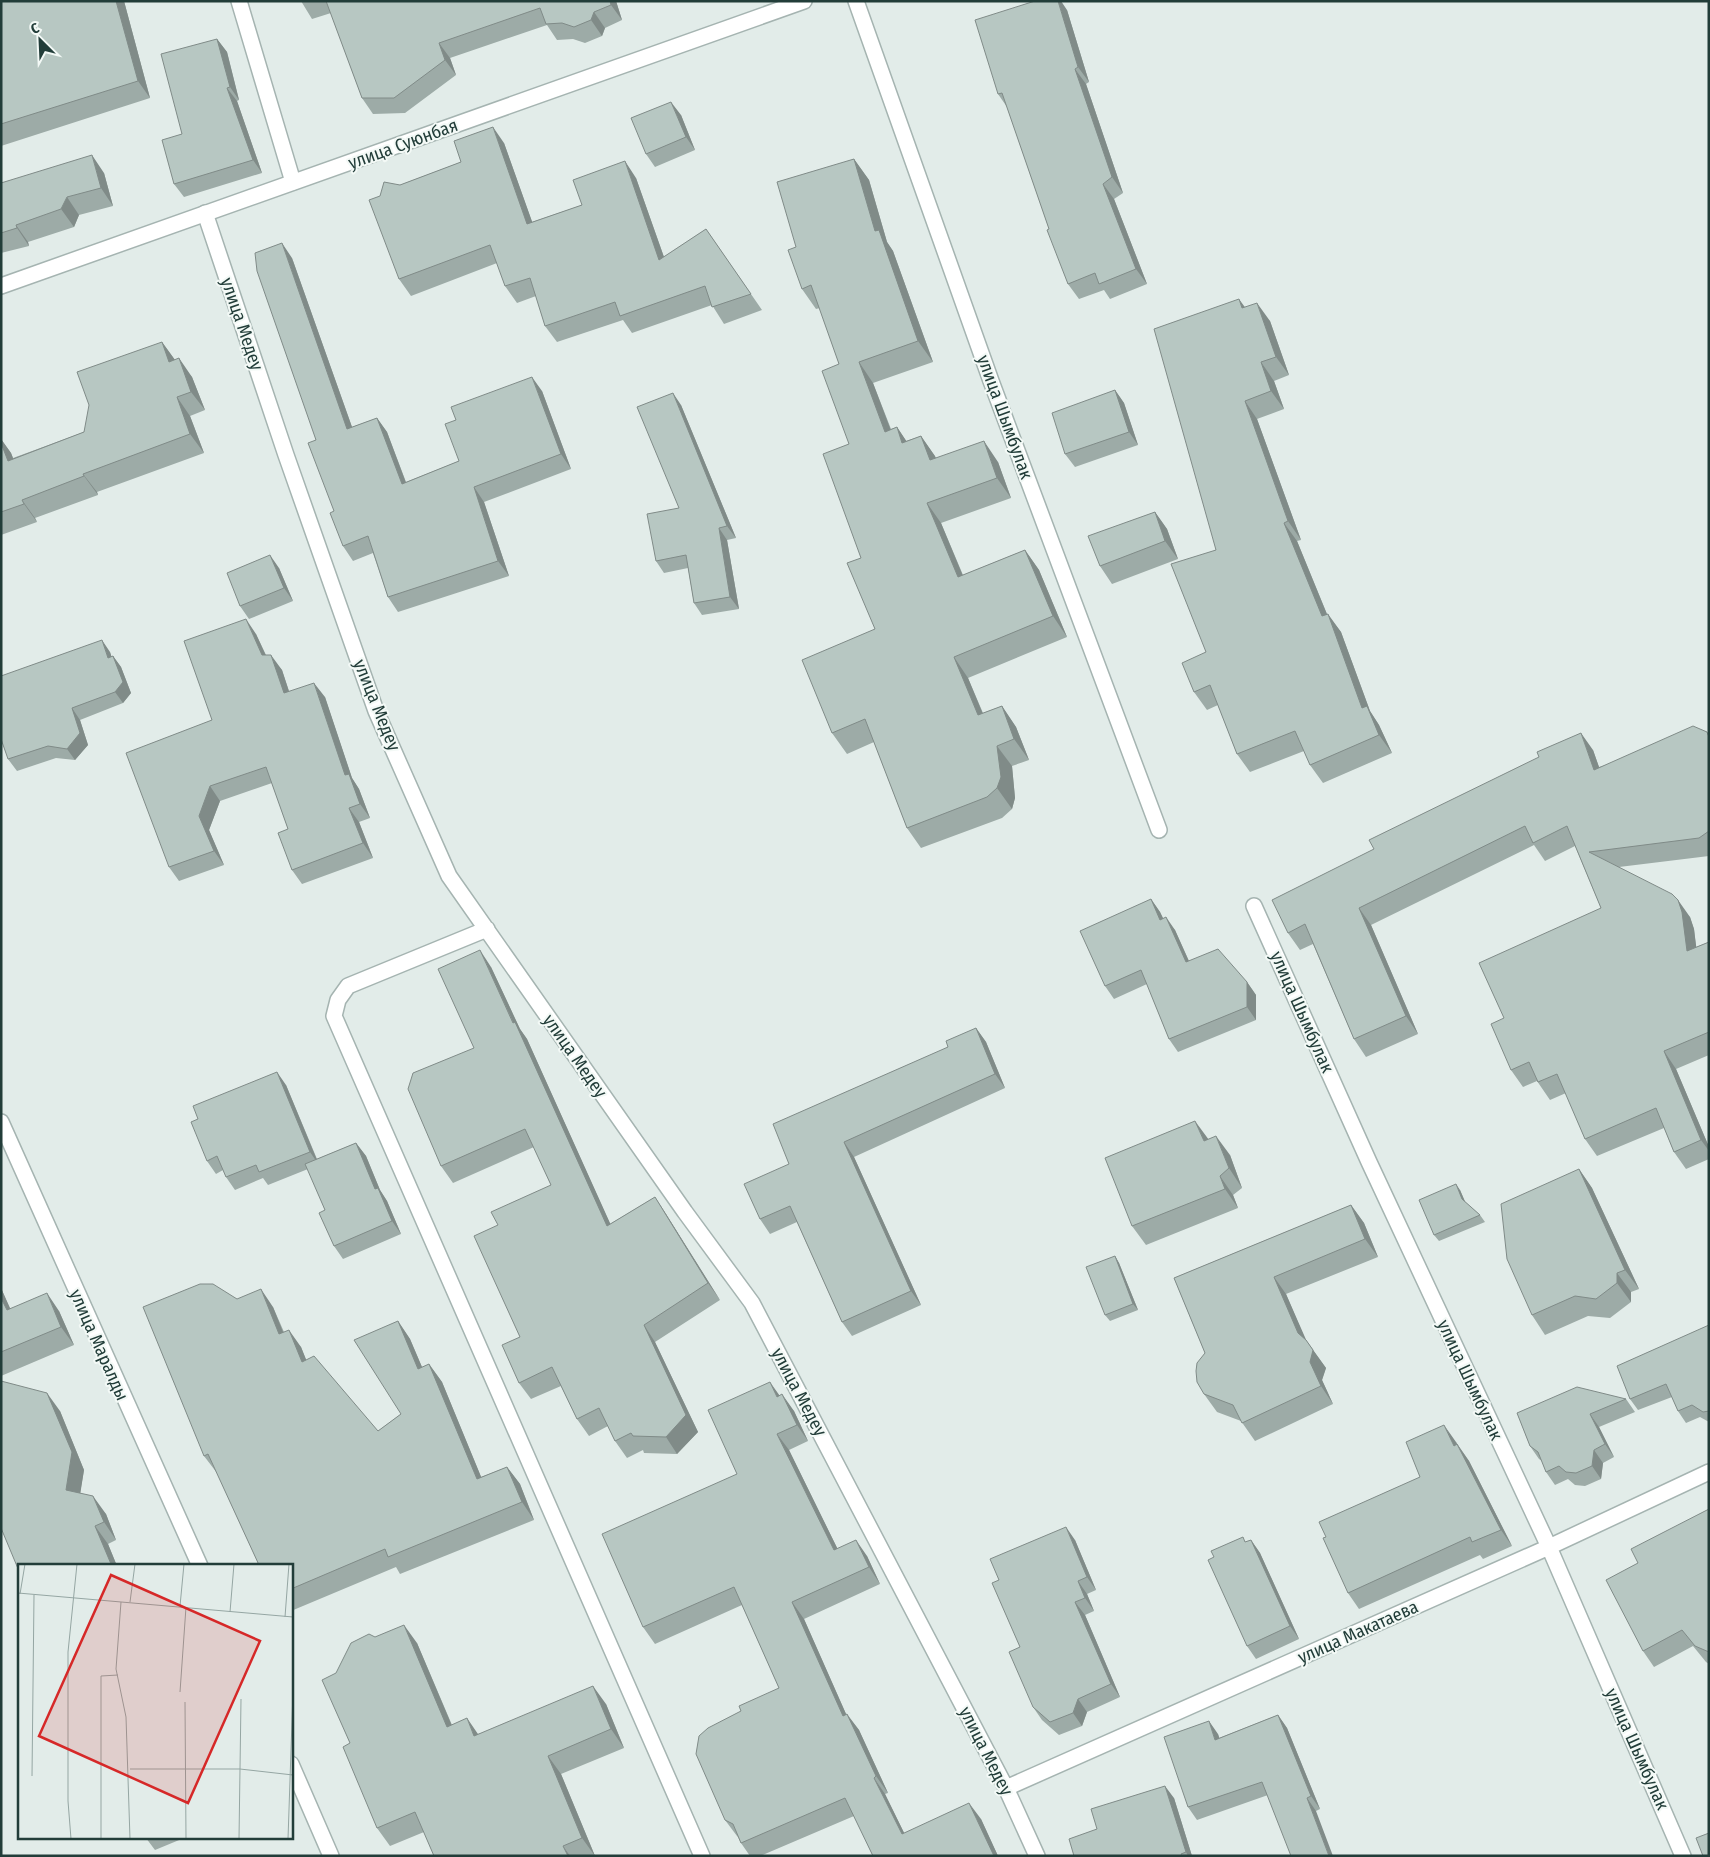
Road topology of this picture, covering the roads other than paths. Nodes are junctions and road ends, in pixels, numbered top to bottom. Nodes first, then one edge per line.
1 (240, 1) edge
2 (856, 1) edge
3 (798, 2) edge
4 (293, 182) junction
5 (205, 214) junction
6 (1, 286) edge
7 (1159, 830) dead end
8 (1254, 906) dead end
9 (487, 929) junction
10 (1, 1122) edge
11 (1709, 1472) edge
12 (1549, 1548) junction
13 (199, 1564) edge
14 (292, 1766) edge
15 (1006, 1788) junction
16 (331, 1856) edge
17 (702, 1856) edge
18 (1037, 1856) edge
19 (1683, 1856) edge

1 - 4 street
2 - 7 street, улица Шымбулак
3 - 4 street, улица Суюнбая
4 - 5 street, улица Суюнбая
5 - 6 street, улица Суюнбая
5 - 9 street, улица Медеу
8 - 12 street, улица Шымбулак
9 - 15 street, улица Медеу
9 - 17 street
10 - 13 street, улица Маралды
11 - 12 street, улица Макатаева
12 - 15 street, улица Макатаева
12 - 19 street, улица Шымбулак
14 - 16 street
15 - 18 street, улица Медеу

